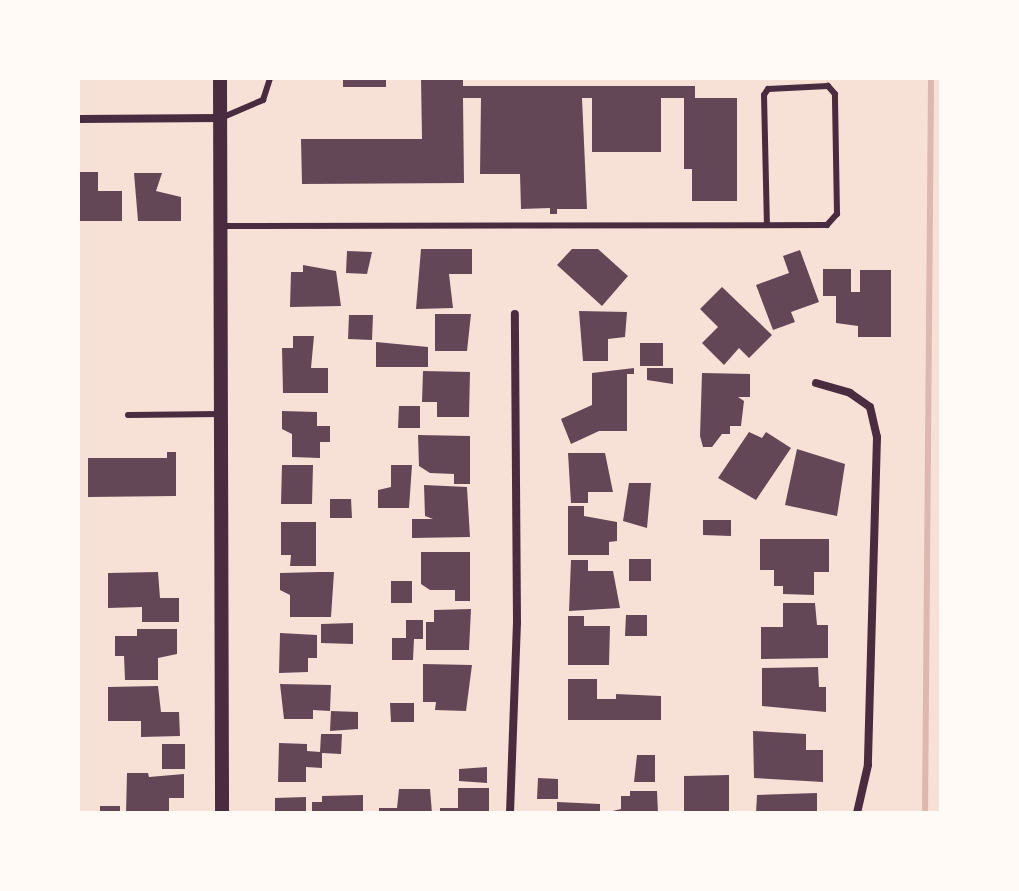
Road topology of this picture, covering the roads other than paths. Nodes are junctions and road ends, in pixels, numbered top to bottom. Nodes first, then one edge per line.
1 (220, 78) edge
2 (270, 78) edge
3 (221, 118) junction
4 (78, 119) edge
5 (767, 225) junction
6 (221, 226) junction
7 (515, 314) dead end
8 (816, 383) dead end
9 (221, 414) junction
10 (128, 415) dead end
11 (222, 813) edge
12 (510, 813) edge
13 (857, 813) edge

1 - 3 street
2 - 3 lane
3 - 4 street
3 - 6 street
5 - 5 lane
5 - 6 lane
6 - 9 street
7 - 12 street
8 - 13 street
9 - 10 lane
9 - 11 street

